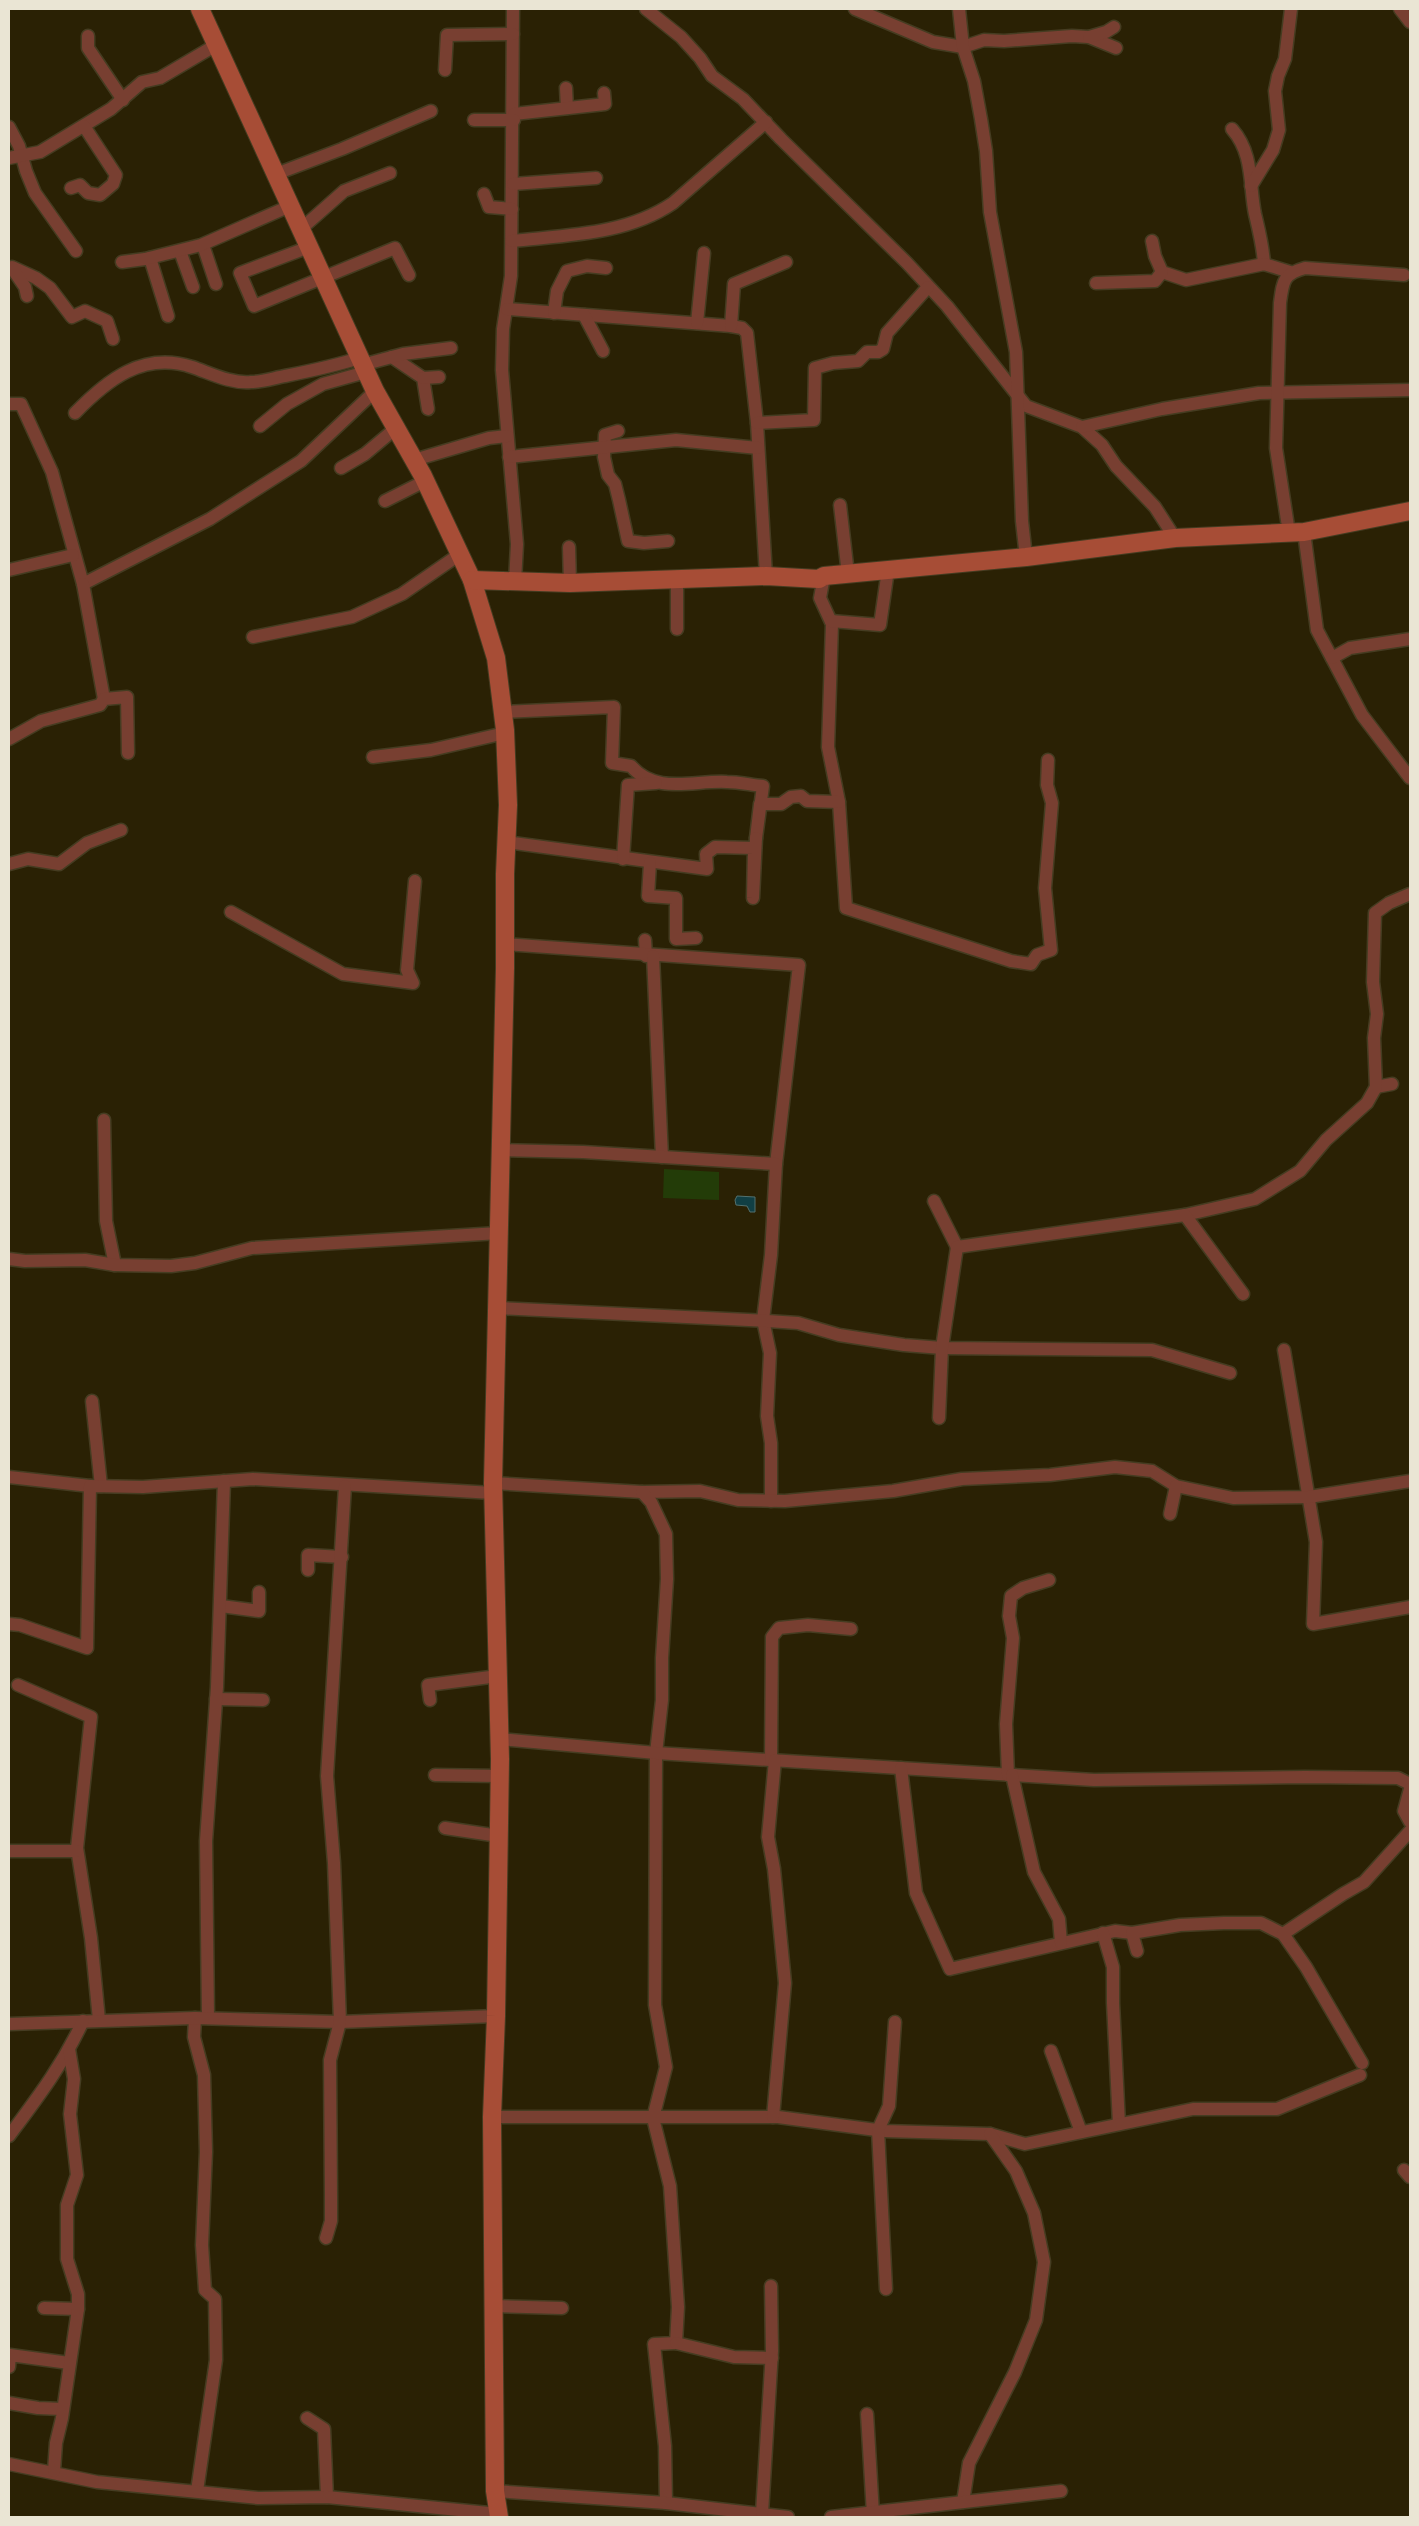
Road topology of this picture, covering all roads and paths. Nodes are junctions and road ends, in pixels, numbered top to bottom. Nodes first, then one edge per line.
1 (200, 9) edge
2 (513, 9) edge
3 (855, 9) edge
4 (959, 9) edge
5 (1291, 9) edge
6 (1400, 9) edge
7 (649, 10) edge
8 (1410, 22) edge
9 (1114, 27) dead end
10 (513, 34) junction
11 (88, 36) dead end
12 (1089, 37) junction
13 (216, 45) junction
14 (963, 46) junction
15 (1116, 48) dead end
16 (445, 70) dead end
17 (566, 88) dead end
18 (604, 93) dead end
19 (123, 100) junction
20 (567, 108) junction
21 (431, 111) dead end
22 (514, 117) junction
23 (474, 120) dead end
24 (766, 122) junction
25 (9, 126) edge
26 (84, 126) junction
27 (1232, 129) dead end
28 (23, 155) junction
29 (9, 158) edge
30 (390, 173) dead end
31 (276, 174) junction
32 (596, 178) dead end
33 (513, 184) junction
34 (1251, 186) junction
35 (71, 188) dead end
36 (484, 194) dead end
37 (290, 206) junction
38 (512, 209) junction
39 (301, 229) junction
40 (512, 241) junction
41 (1152, 241) dead end
42 (203, 245) junction
43 (309, 247) junction
44 (76, 251) dead end
45 (180, 251) junction
46 (704, 253) dead end
47 (150, 258) junction
48 (122, 262) dead end
49 (786, 262) dead end
50 (1264, 264) junction
51 (10, 265) edge
52 (606, 268) dead end
53 (1162, 272) junction
54 (1290, 272) junction
55 (410, 275) dead end
56 (1404, 275) dead end
57 (323, 279) junction
58 (1096, 283) dead end
59 (216, 284) dead end
60 (192, 287) dead end
61 (928, 287) junction
62 (27, 296) dead end
63 (507, 309) junction
64 (554, 313) junction
65 (584, 315) junction
66 (168, 316) dead end
67 (697, 323) junction
68 (731, 326) junction
69 (113, 339) dead end
70 (451, 348) dead end
71 (603, 351) dead end
72 (392, 357) junction
73 (362, 365) junction
74 (439, 377) dead end
75 (423, 378) junction
76 (1410, 390) edge
77 (374, 391) junction
78 (1278, 393) junction
79 (1019, 394) junction
80 (9, 404) edge
81 (428, 409) dead end
82 (75, 413) dead end
83 (757, 423) junction
84 (260, 426) dead end
85 (1082, 427) junction
86 (396, 428) junction
87 (618, 431) dead end
88 (507, 436) junction
89 (603, 448) junction
90 (758, 448) junction
91 (509, 457) junction
92 (414, 460) junction
93 (341, 468) dead end
94 (425, 481) junction
95 (385, 501) dead end
96 (840, 504) dead end
97 (1410, 511) edge
98 (1297, 532) junction
99 (1175, 538) junction
100 (668, 541) dead end
101 (569, 547) dead end
102 (460, 554) junction
103 (73, 555) junction
104 (1026, 557) junction
105 (9, 570) edge
106 (888, 570) junction
107 (848, 574) junction
108 (766, 576) junction
109 (824, 576) junction
110 (677, 579) junction
111 (472, 580) junction
112 (515, 582) junction
113 (570, 583) junction
114 (83, 584) junction
115 (831, 621) junction
116 (677, 628) dead end
117 (252, 637) dead end
118 (1410, 639) edge
119 (1332, 658) junction
120 (104, 699) junction
121 (502, 712) junction
122 (505, 734) junction
123 (9, 739) edge
124 (128, 753) dead end
125 (373, 757) dead end
126 (1048, 760) dead end
127 (1410, 778) edge
128 (658, 783) junction
129 (839, 802) junction
130 (120, 830) dead end
131 (756, 838) junction
132 (506, 842) junction
133 (623, 859) junction
134 (650, 863) junction
135 (9, 864) edge
136 (415, 881) dead end
137 (1410, 894) edge
138 (231, 912) dead end
139 (696, 938) dead end
140 (645, 940) dead end
141 (505, 944) junction
142 (650, 956) junction
143 (1392, 1084) dead end
144 (1376, 1087) junction
145 (104, 1120) dead end
146 (501, 1150) junction
147 (662, 1157) junction
148 (776, 1164) junction
149 (934, 1201) dead end
150 (1185, 1215) junction
151 (499, 1233) junction
152 (957, 1247) junction
153 (9, 1259) edge
154 (115, 1265) junction
155 (1243, 1294) dead end
156 (497, 1308) junction
157 (763, 1320) junction
158 (942, 1348) junction
159 (1284, 1350) dead end
160 (1230, 1373) dead end
161 (92, 1401) dead end
162 (939, 1418) dead end
163 (9, 1477) edge
164 (1410, 1480) edge
165 (224, 1481) junction
166 (96, 1486) junction
167 (345, 1486) junction
168 (1176, 1486) junction
169 (493, 1488) junction
170 (642, 1492) junction
171 (1308, 1497) junction
172 (771, 1501) junction
173 (1170, 1514) dead end
174 (342, 1556) junction
175 (308, 1570) dead end
176 (1049, 1580) dead end
177 (259, 1592) dead end
178 (221, 1606) junction
179 (1410, 1607) edge
180 (9, 1624) edge
181 (852, 1629) dead end
182 (498, 1676) junction
183 (18, 1685) dead end
184 (216, 1699) junction
185 (263, 1700) dead end
186 (430, 1700) dead end
187 (500, 1739) junction
188 (656, 1753) junction
189 (773, 1760) junction
190 (902, 1768) junction
191 (435, 1775) dead end
192 (1010, 1775) junction
193 (499, 1776) junction
194 (1410, 1784) edge
195 (1410, 1789) edge
196 (1410, 1822) edge
197 (445, 1828) dead end
198 (1410, 1831) edge
199 (499, 1836) junction
200 (9, 1850) edge
201 (77, 1851) junction
202 (1103, 1933) junction
203 (1132, 1934) junction
204 (1283, 1934) junction
205 (1061, 1942) junction
206 (1137, 1952) dead end
207 (496, 2016) junction
208 (202, 2018) junction
209 (99, 2020) junction
210 (83, 2021) junction
211 (340, 2022) junction
212 (895, 2022) dead end
213 (9, 2024) edge
214 (69, 2050) junction
215 (1051, 2051) dead end
216 (492, 2117) junction
217 (773, 2117) junction
218 (653, 2118) junction
219 (1119, 2124) junction
220 (878, 2130) junction
221 (1081, 2132) junction
222 (990, 2134) junction
223 (9, 2136) edge
224 (326, 2238) dead end
225 (771, 2286) dead end
226 (886, 2289) dead end
227 (494, 2306) junction
228 (44, 2308) dead end
229 (562, 2308) dead end
230 (78, 2309) junction
231 (676, 2343) junction
232 (772, 2358) junction
233 (69, 2363) junction
234 (9, 2366) edge
235 (9, 2403) edge
236 (62, 2408) junction
237 (867, 2414) dead end
238 (307, 2418) dead end
239 (9, 2464) edge
240 (54, 2471) junction
241 (197, 2491) junction
242 (495, 2491) junction
243 (1061, 2491) dead end
244 (327, 2497) junction
245 (963, 2502) junction
246 (666, 2503) junction
247 (762, 2513) junction
248 (873, 2514) junction
249 (499, 2516) edge
250 (788, 2517) edge
251 (831, 2517) edge

1 - 13 main road
2 - 10 street
3 - 14 street
4 - 14 street
5 - 34 street
6 - 8 street
7 - 24 street
9 - 12 street
10 - 16 street
10 - 22 street
11 - 19 street
12 - 14 street
12 - 15 street
13 - 19 street
13 - 31 main road
14 - 79 street
17 - 20 street
18 - 20 street
19 - 26 street
20 - 22 street
21 - 31 street
22 - 23 street
22 - 33 street
24 - 40 street
24 - 61 street
25 - 28 street
26 - 28 street
26 - 35 street
27 - 34 street
28 - 29 street
28 - 44 street
30 - 39 street
31 - 37 main road
32 - 33 street
33 - 38 street
34 - 50 street
36 - 38 street
37 - 39 main road
37 - 42 street
38 - 40 street
39 - 43 main road
40 - 63 street
41 - 53 street
42 - 45 street
42 - 59 street
43 - 57 main road
43 - 57 street
45 - 47 street
45 - 60 street
46 - 67 street
47 - 48 street
47 - 66 street
49 - 68 street
50 - 53 street
50 - 54 street
51 - 62 street
51 - 69 street
52 - 64 street
53 - 58 street
54 - 56 street
54 - 78 street
55 - 57 street
57 - 73 main road
61 - 79 street
61 - 83 street
63 - 64 street
63 - 88 street
64 - 65 street
65 - 67 street
65 - 71 street
67 - 68 street
68 - 83 street
70 - 72 street
72 - 73 street
72 - 75 street
73 - 77 main road
73 - 82 street
73 - 84 street
74 - 75 street
75 - 81 street
76 - 78 street
77 - 86 main road
77 - 114 street
78 - 85 street
78 - 98 street
79 - 85 street
79 - 104 street
80 - 103 street
83 - 90 street
85 - 99 street
86 - 92 main road
86 - 93 street
87 - 89 street
88 - 91 street
88 - 92 street
89 - 90 street
89 - 91 street
89 - 100 street
90 - 108 street
91 - 112 street
92 - 94 main road
94 - 95 street
94 - 102 main road
96 - 107 street
97 - 98 main road
98 - 99 main road
98 - 119 street
99 - 104 main road
101 - 113 street
102 - 111 main road
102 - 117 street
103 - 105 street
103 - 114 street
104 - 106 main road
106 - 107 main road
106 - 115 street
107 - 109 main road
108 - 109 main road
108 - 110 main road
109 - 115 street
110 - 113 main road
110 - 116 street
111 - 112 main road
111 - 121 main road
112 - 113 main road
114 - 120 street
115 - 129 street
118 - 119 street
119 - 127 street
120 - 123 street
120 - 124 street
121 - 122 main road
121 - 128 street
122 - 125 street
122 - 132 main road
126 - 129 street
128 - 131 street
128 - 133 street
129 - 131 street
130 - 135 street
131 - 134 street
132 - 133 street
132 - 141 main road
133 - 134 street
134 - 139 street
136 - 138 street
137 - 144 street
140 - 142 street
141 - 142 street
141 - 146 main road
142 - 147 street
142 - 148 street
143 - 144 street
144 - 150 street
145 - 154 street
146 - 147 street
146 - 151 main road
147 - 148 street
148 - 157 street
149 - 152 street
150 - 152 street
150 - 155 street
151 - 154 street
151 - 156 main road
152 - 158 street
153 - 154 street
156 - 157 street
156 - 169 main road
157 - 158 street
157 - 172 street
158 - 160 street
158 - 162 street
159 - 171 street
161 - 166 street
163 - 166 street
164 - 171 street
165 - 166 street
165 - 167 street
165 - 178 street
166 - 180 street
167 - 169 street
167 - 174 street
168 - 171 street
168 - 172 street
168 - 173 street
169 - 170 street
169 - 182 main road
170 - 172 street
170 - 188 street
171 - 179 street
174 - 175 street
174 - 211 street
176 - 192 street
177 - 178 street
178 - 184 street
181 - 189 street
182 - 186 street
182 - 187 main road
183 - 201 street
184 - 185 street
184 - 208 street
187 - 188 street
187 - 193 main road
188 - 189 street
188 - 218 street
189 - 190 street
189 - 217 street
190 - 192 street
190 - 205 street
191 - 193 street
192 - 194 street
192 - 205 street
193 - 199 main road
195 - 196 street
197 - 199 street
198 - 204 street
199 - 207 main road
200 - 201 street
201 - 209 street
202 - 203 street
202 - 205 street
202 - 219 street
203 - 204 street
203 - 206 street
204 - 219 street
207 - 211 street
207 - 216 main road
208 - 209 street
208 - 211 street
208 - 241 street
209 - 210 street
210 - 213 street
210 - 214 street
211 - 224 street
212 - 220 street
214 - 223 street
214 - 230 street
215 - 221 street
216 - 218 street
216 - 227 main road
217 - 218 street
217 - 220 street
218 - 231 street
219 - 221 street
220 - 222 street
220 - 226 street
221 - 222 street
222 - 245 street
225 - 232 street
227 - 229 street
227 - 242 main road
228 - 230 street
230 - 233 street
231 - 232 street
231 - 246 street
232 - 247 street
233 - 234 street
233 - 236 street
235 - 236 street
236 - 240 street
237 - 248 street
238 - 244 street
239 - 240 street
240 - 241 street
241 - 244 street
242 - 246 street
242 - 249 main road
243 - 245 street
244 - 249 street
245 - 248 street
246 - 247 street
247 - 250 street
248 - 251 street

